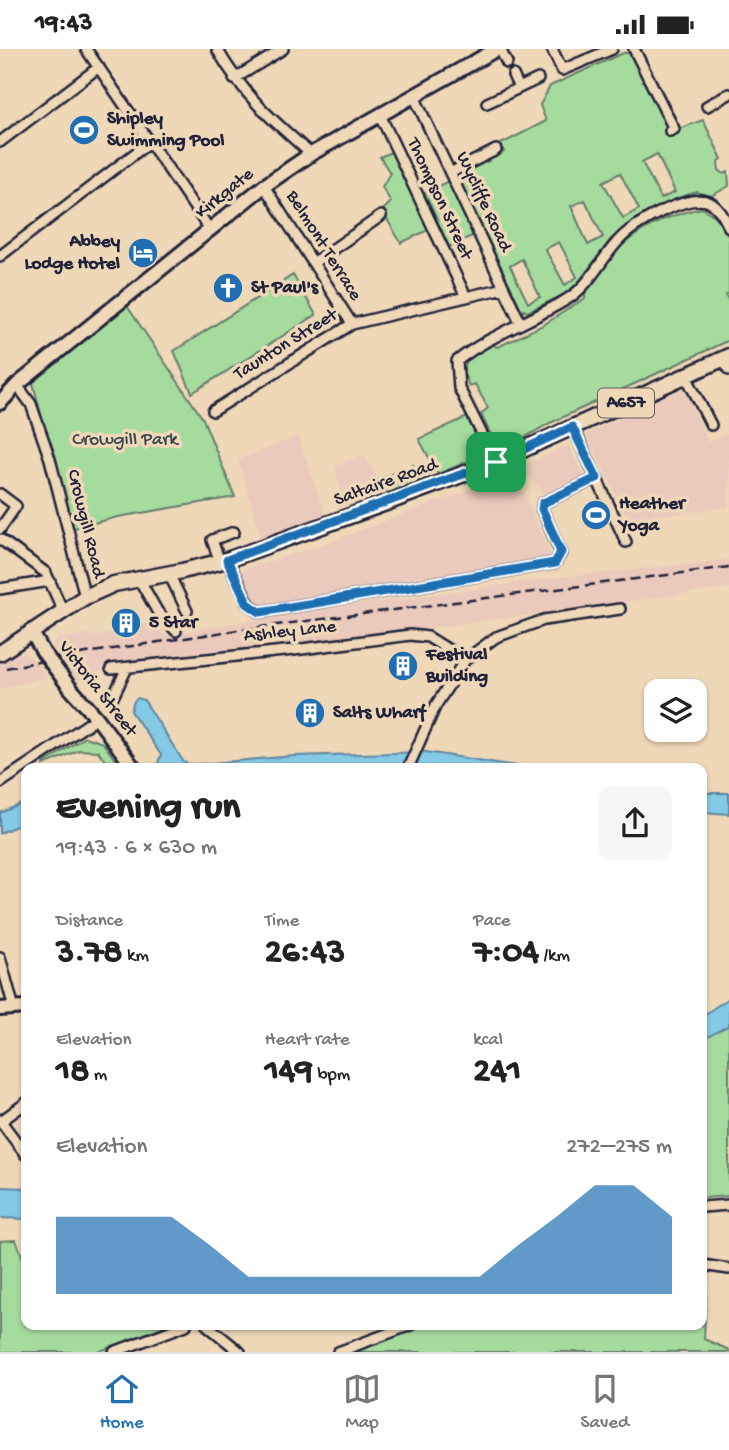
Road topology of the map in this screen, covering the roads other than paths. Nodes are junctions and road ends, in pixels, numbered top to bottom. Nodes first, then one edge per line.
1 (86, 49) edge
2 (216, 49) edge
3 (283, 49) edge
4 (498, 49) edge
5 (552, 49) edge
6 (612, 49) edge
7 (634, 49) edge
8 (507, 63) dead end
9 (99, 67) junction
10 (513, 75) dead end
11 (234, 79) junction
12 (538, 79) dead end
13 (519, 88) junction
14 (729, 94) edge
15 (414, 96) junction
16 (487, 103) dead end
17 (707, 106) dead end
18 (380, 115) junction
19 (670, 131) dead end
20 (0, 142) edge
21 (150, 142) junction
22 (496, 150) dead end
23 (311, 154) junction
24 (450, 173) junction
25 (264, 186) junction
26 (381, 216) dead end
27 (729, 227) edge
28 (211, 230) junction
29 (0, 256) edge
30 (313, 263) junction
31 (504, 288) junction
32 (466, 297) junction
33 (352, 324) junction
34 (521, 324) junction
35 (727, 362) edge
36 (687, 376) junction
37 (17, 385) junction
38 (0, 403) edge
39 (213, 411) dead end
40 (711, 425) dead end
41 (572, 427) junction
42 (496, 462) junction
43 (597, 478) junction
44 (0, 494) edge
45 (0, 529) edge
46 (234, 533) dead end
47 (0, 539) edge
48 (626, 542) dead end
49 (223, 561) junction
50 (169, 574) junction
51 (139, 579) junction
52 (50, 581) junction
53 (0, 589) edge
54 (85, 597) junction
55 (620, 609) dead end
56 (64, 611) junction
57 (187, 611) dead end
58 (31, 631) junction
59 (176, 631) dead end
60 (0, 653) edge
61 (465, 660) junction
62 (127, 668) junction
63 (111, 669) dead end
64 (113, 697) dead end
65 (97, 719) junction
66 (30, 763) edge
67 (130, 763) edge
68 (410, 763) edge
69 (21, 769) edge
70 (0, 783) edge
71 (0, 957) edge
72 (20, 1008) edge
73 (0, 1009) edge
74 (21, 1106) edge
75 (0, 1121) edge
76 (21, 1148) edge
77 (729, 1205) edge
78 (707, 1207) edge
79 (707, 1266) edge
80 (729, 1269) edge
81 (173, 1330) edge
82 (213, 1330) edge
83 (397, 1330) edge
84 (114, 1352) edge
85 (240, 1352) edge
86 (338, 1352) edge

1 - 9 street
2 - 11 street
3 - 11 street
4 - 8 street
4 - 15 street, Kirkgate
5 - 6 street
7 - 19 street
9 - 20 street
9 - 21 street
10 - 13 street
11 - 23 street
12 - 13 street
13 - 16 street
14 - 17 street
15 - 18 street, Kirkgate
15 - 24 street, Wycliffe Road
18 - 23 street, Kirkgate
18 - 32 street, Thompson Street
21 - 28 street
21 - 29 street
22 - 24 street
23 - 25 street, Kirkgate
24 - 31 street, Wycliffe Road
25 - 28 street, Kirkgate
25 - 30 street, Belmont Terrace
26 - 30 street
27 - 34 street
28 - 37 street, Kirkgate
30 - 33 street, Belmont Terrace
31 - 32 street, Taunton Street
31 - 34 street, Wycliffe Road
32 - 33 street, Taunton Street
33 - 39 street, Taunton Street
34 - 42 street
35 - 36 main road, Saltaire Road / A657
36 - 40 street
36 - 41 main road, Saltaire Road / A657
37 - 38 street, Kirkgate
37 - 54 street, Crowgill Road
41 - 42 main road, Saltaire Road / A657
41 - 43 street
42 - 49 main road, Saltaire Road / A657
43 - 48 street
43 - 49 street
44 - 45 street
46 - 49 street
47 - 52 street
49 - 50 main road, Saltaire Road / A657
50 - 51 main road, Saltaire Road / A657
50 - 57 street
51 - 54 main road, Saltaire Road / A657
51 - 59 street
52 - 53 street
52 - 56 street
54 - 56 main road, A657
55 - 61 street
56 - 58 main road, A657
58 - 60 main road, A657
58 - 65 street, Victoria Street, bridge
61 - 62 street, Ashley Lane
61 - 68 street
62 - 63 street, Ashley Lane
62 - 64 street
65 - 66 street
65 - 67 street, Victoria Street
69 - 70 street
71 - 72 street
72 - 73 street
74 - 75 street
75 - 76 street
77 - 78 street
79 - 80 street
81 - 84 street
82 - 85 street
83 - 86 street

